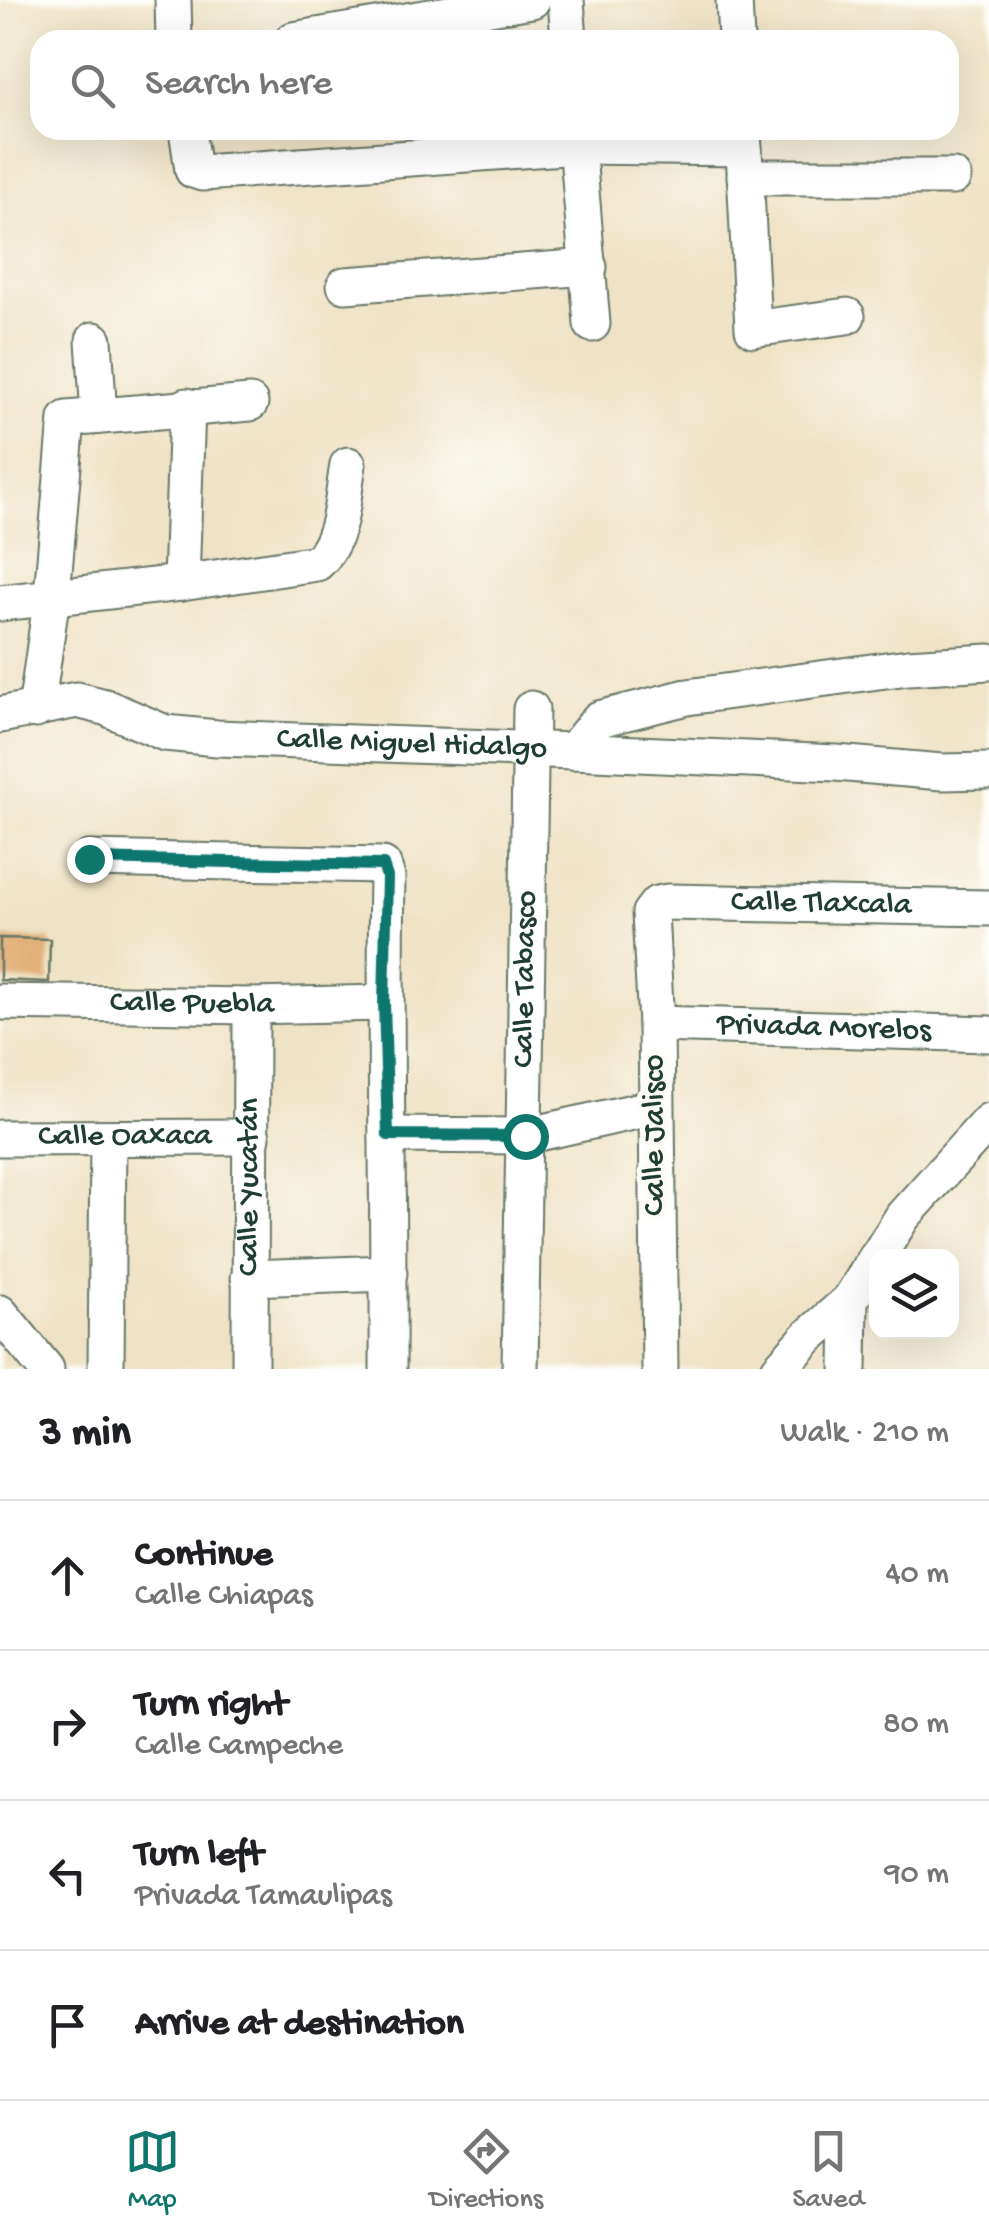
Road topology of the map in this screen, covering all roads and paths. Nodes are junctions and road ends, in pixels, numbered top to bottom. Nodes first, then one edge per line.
1 (172, 0) edge
2 (532, 0) edge
3 (566, 0) edge
4 (734, 0) edge
5 (174, 30) edge
6 (353, 30) edge
7 (569, 30) edge
8 (736, 30) edge
9 (189, 140) edge
10 (555, 140) edge
11 (577, 140) edge
12 (601, 140) edge
13 (744, 152) edge
14 (953, 177) dead end
15 (589, 266) junction
16 (345, 285) dead end
17 (847, 316) dead end
18 (592, 324) dead end
19 (94, 340) dead end
20 (250, 403) dead end
21 (186, 406) junction
22 (83, 417) junction
23 (348, 464) dead end
24 (181, 583) junction
25 (52, 596) junction
26 (0, 603) edge
27 (989, 662) edge
28 (36, 710) junction
29 (530, 710) dead end
30 (0, 715) edge
31 (529, 751) junction
32 (573, 752) junction
33 (989, 771) edge
34 (89, 859) dead end
35 (657, 904) joint
36 (989, 908) edge
37 (0, 1002) edge
38 (384, 1003) junction
39 (251, 1006) junction
40 (656, 1024) junction
41 (989, 1034) edge
42 (654, 1107) junction
43 (989, 1121) edge
44 (388, 1135) junction
45 (525, 1136) junction
46 (252, 1137) junction
47 (0, 1138) edge
48 (108, 1140) junction
49 (882, 1249) edge
50 (869, 1270) edge
51 (389, 1273) junction
52 (249, 1278) junction
53 (850, 1300) junction
54 (0, 1314) edge
55 (46, 1369) edge
56 (106, 1369) edge
57 (250, 1369) edge
58 (388, 1369) edge
59 (520, 1369) edge
60 (660, 1369) edge
61 (780, 1369) edge
62 (849, 1369) edge

1 - 5 street
2 - 6 street
3 - 7 street
4 - 8 street
9 - 10 street
11 - 15 street
12 - 13 street
13 - 14 street
13 - 17 street
15 - 16 street
15 - 18 street
19 - 22 street
20 - 21 street
21 - 22 street
21 - 24 street
22 - 25 street
23 - 24 street
24 - 25 street
25 - 26 street
25 - 28 street
27 - 32 street, Calle Miguel Hidalgo
28 - 30 street, Calle Miguel Hidalgo
28 - 31 street, Calle Miguel Hidalgo
29 - 31 street, Calle Tabasco
31 - 32 street, Calle Miguel Hidalgo
31 - 45 street, Calle Tabasco
32 - 33 street
34 - 38 street
35 - 36 street, Calle Tlaxcala
35 - 40 street, Calle Jalisco
37 - 39 street, Calle Puebla
38 - 39 street, Calle Puebla
38 - 44 street
39 - 46 street, Calle Yucatán
40 - 41 street, Privada Morelos
40 - 42 street, Calle Jalisco
42 - 45 street
42 - 60 street, Calle Jalisco
43 - 49 street
44 - 45 street
44 - 51 street
45 - 59 street, Calle Tabasco
46 - 48 street, Calle Oaxaca
46 - 52 street, Calle Yucatán
47 - 48 street, Calle Oaxaca
48 - 56 street
50 - 53 street
51 - 52 street
51 - 58 street
52 - 57 street, Calle Yucatán
53 - 61 street
53 - 62 street
54 - 55 street

